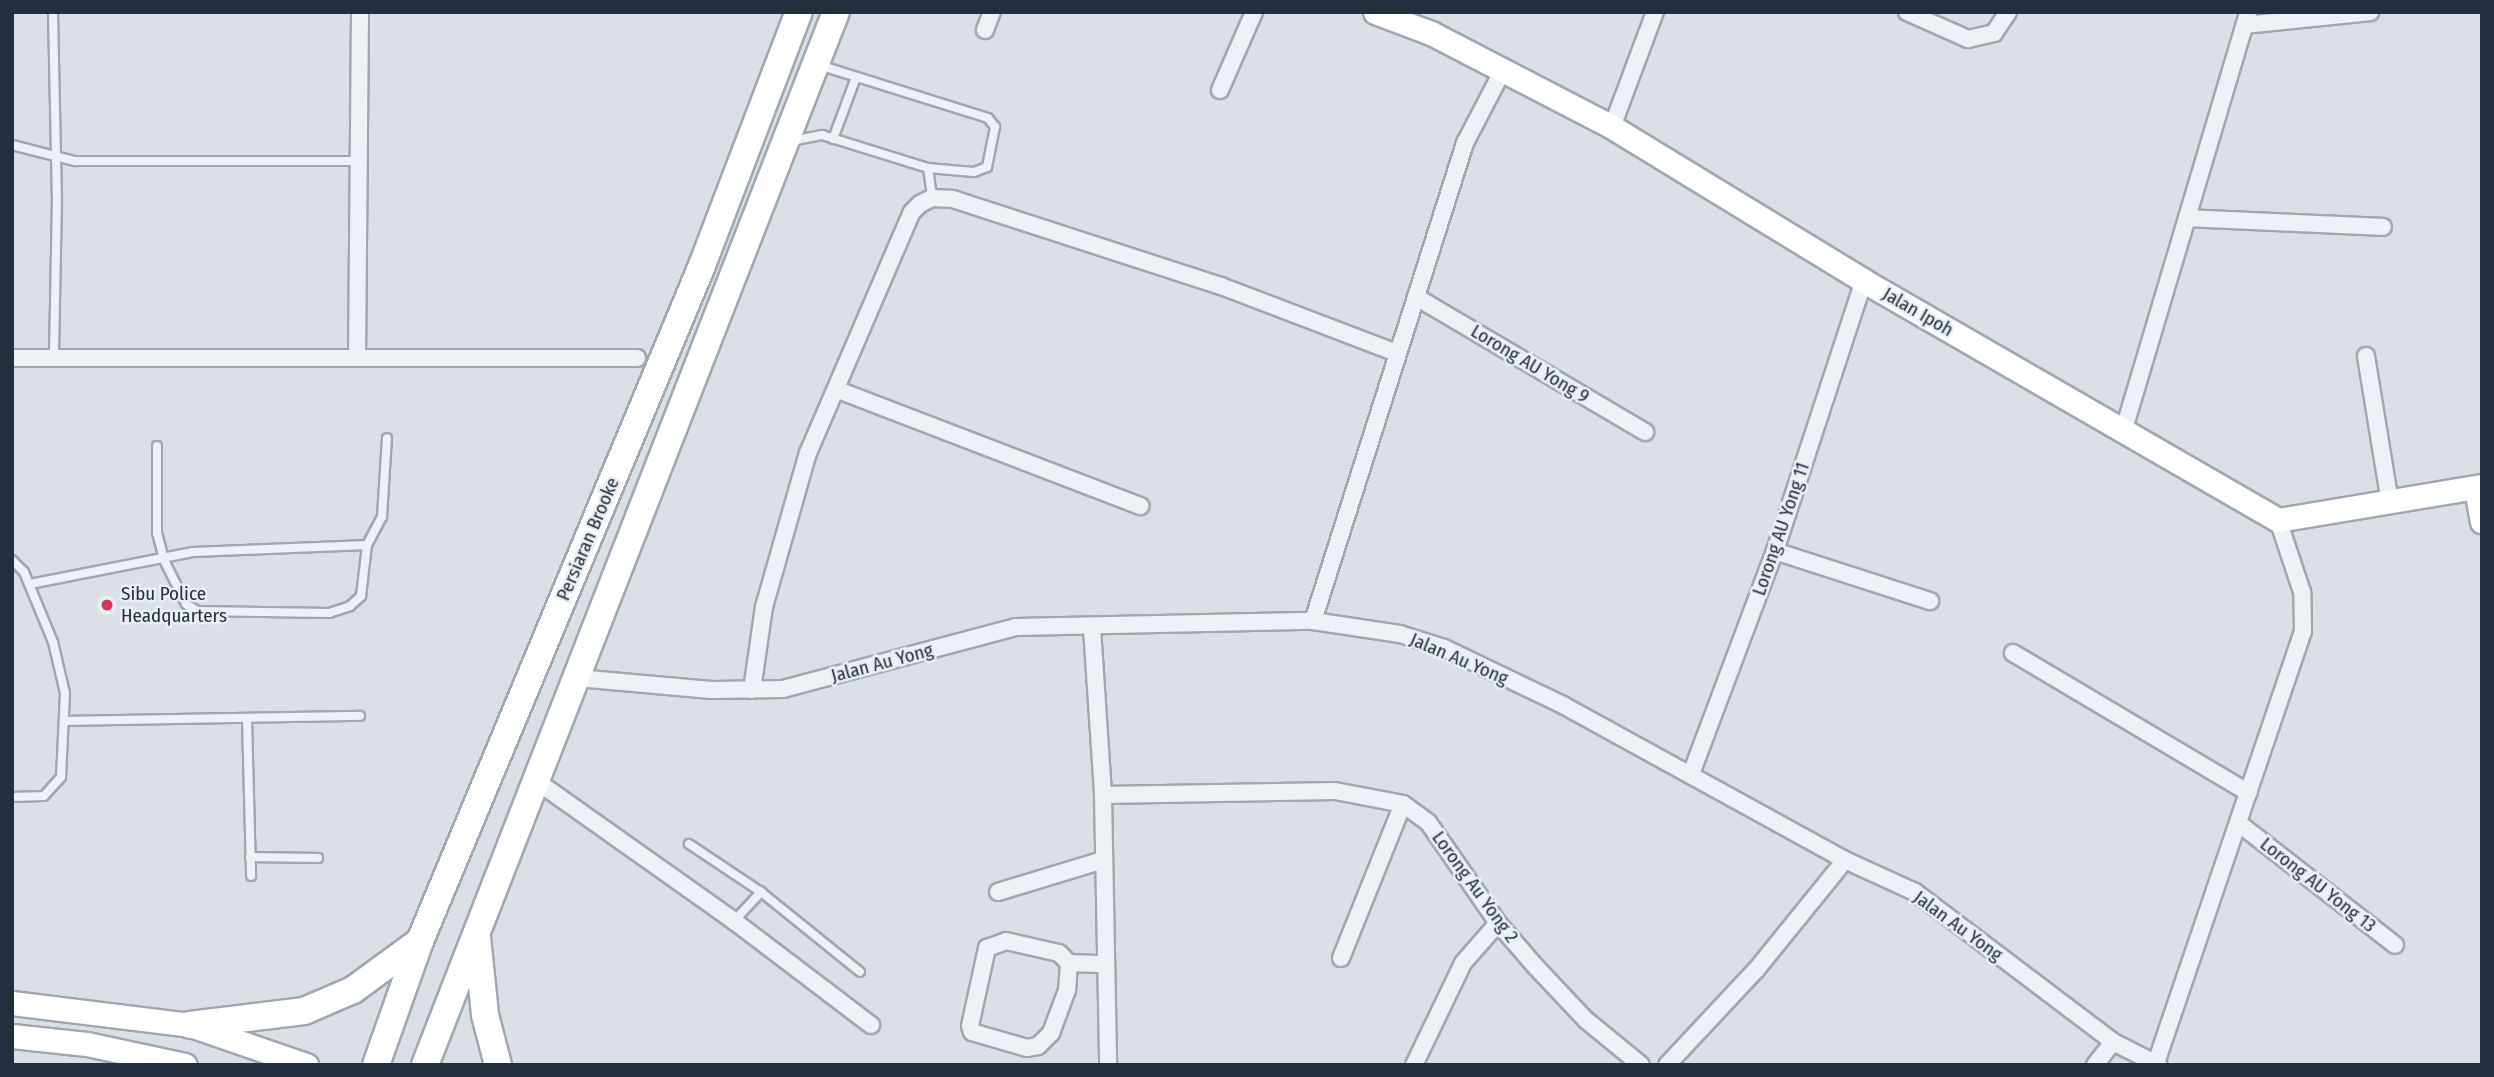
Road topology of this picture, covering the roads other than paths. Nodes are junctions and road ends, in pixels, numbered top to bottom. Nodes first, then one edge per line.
1 (53, 12) edge
2 (360, 12) edge
3 (799, 12) edge
4 (836, 12) edge
5 (992, 12) edge
6 (1254, 12) edge
7 (1374, 12) edge
8 (1655, 12) edge
9 (1907, 12) edge
10 (2008, 12) edge
11 (2370, 12) edge
12 (2247, 19) edge
13 (985, 30) dead end
14 (816, 64) junction
15 (1503, 70) junction
16 (856, 77) junction
17 (1220, 90) dead end
18 (1612, 127) junction
19 (833, 139) junction
20 (782, 143) junction
21 (12, 145) edge
22 (54, 153) junction
23 (360, 161) junction
24 (928, 168) junction
25 (932, 198) junction
26 (2187, 218) junction
27 (2384, 227) dead end
28 (1864, 281) junction
29 (1416, 297) junction
30 (1396, 353) junction
31 (2366, 356) dead end
32 (54, 357) junction
33 (12, 358) edge
34 (357, 358) junction
35 (637, 358) dead end
36 (838, 390) junction
37 (2124, 429) junction
38 (1645, 432) dead end
39 (387, 438) dead end
40 (157, 446) dead end
41 (2479, 487) edge
42 (2390, 502) junction
43 (1140, 506) dead end
44 (2278, 520) junction
45 (2482, 521) edge
46 (367, 545) junction
47 (1775, 551) junction
48 (12, 560) edge
49 (164, 560) junction
50 (30, 584) junction
51 (1930, 601) dead end
52 (1314, 621) junction
53 (1092, 628) junction
54 (2013, 653) dead end
55 (577, 678) junction
56 (752, 690) junction
57 (360, 716) dead end
58 (247, 719) junction
59 (65, 721) junction
60 (1691, 774) junction
61 (534, 780) junction
62 (2249, 793) junction
63 (1103, 795) junction
64 (12, 797) edge
65 (1404, 804) junction
66 (2241, 825) junction
67 (689, 844) dead end
68 (250, 857) junction
69 (318, 858) dead end
70 (1102, 860) junction
71 (1845, 860) junction
72 (251, 876) dead end
73 (761, 892) junction
74 (998, 892) dead end
75 (734, 921) junction
76 (1498, 923) junction
77 (477, 932) junction
78 (421, 940) junction
79 (2395, 945) dead end
80 (1341, 958) dead end
81 (1069, 963) junction
82 (1105, 964) junction
83 (860, 972) dead end
84 (12, 1003) edge
85 (190, 1025) junction
86 (871, 1025) dead end
87 (12, 1036) edge
88 (2113, 1042) junction
89 (2158, 1064) edge
90 (185, 1065) edge
91 (306, 1065) edge
92 (376, 1065) edge
93 (425, 1065) edge
94 (498, 1065) edge
95 (1108, 1065) edge
96 (1414, 1065) edge
97 (1641, 1065) edge
98 (1667, 1065) edge
99 (2095, 1065) edge

1 - 22 lane
2 - 23 street
3 - 78 main road, Persiaran Brooke
4 - 14 main road, Persiaran Brooke
5 - 13 street
6 - 17 street
7 - 15 street, Jalan Ipoh
8 - 18 street
9 - 10 street
11 - 12 street
12 - 26 street
14 - 16 lane
14 - 20 main road, Persiaran Brooke
15 - 18 street, Jalan Ipoh
15 - 29 street
16 - 19 lane
16 - 24 lane
18 - 28 street, Jalan Ipoh
19 - 20 lane
19 - 24 lane
20 - 55 main road, Persiaran Brooke
21 - 22 lane
22 - 23 lane
22 - 32 lane
23 - 34 street
24 - 25 lane
25 - 30 street
25 - 36 street
26 - 27 street
26 - 37 street
28 - 37 street, Jalan Ipoh
28 - 47 street, Lorong AU Yong 11
29 - 30 street
29 - 38 street, Lorong AU Yong 9
30 - 52 street
31 - 42 street
32 - 33 street
32 - 34 street
34 - 35 street
36 - 43 street
36 - 56 street
37 - 44 street, Jalan Ipoh
39 - 46 lane
40 - 49 lane
41 - 42 street
41 - 45 street
42 - 44 street
44 - 62 street
46 - 49 lane
46 - 49 lane
47 - 51 street
47 - 60 street, Lorong AU Yong 11
48 - 50 lane
49 - 50 lane
50 - 59 lane
52 - 53 street, Jalan Au Yong
52 - 60 street, Jalan Au Yong
53 - 56 street, Jalan Au Yong
53 - 63 street
54 - 62 street
55 - 56 street, Jalan Au Yong
55 - 61 main road, Persiaran Brooke
57 - 58 lane
58 - 59 lane
58 - 68 lane
59 - 64 lane
60 - 71 street, Jalan Au Yong
61 - 75 street
61 - 77 main road, Persiaran Brooke
62 - 66 street
63 - 65 street
63 - 70 street
65 - 76 street, Lorong Au Yong 2
65 - 80 street
66 - 79 street, Lorong AU Yong 13
66 - 89 street
67 - 73 lane
68 - 69 lane
68 - 72 lane
70 - 74 street
70 - 82 street
71 - 88 street, Jalan Au Yong
71 - 98 street
73 - 75 lane
73 - 83 lane
75 - 86 street
76 - 96 street
76 - 97 street, Lorong Au Yong 2
77 - 93 main road, Persiaran Brooke
77 - 94 main road
78 - 85 main road
78 - 92 main road, Persiaran Brooke
81 - 81 street
81 - 82 street
82 - 95 street
84 - 85 street
85 - 91 street
87 - 90 street
88 - 89 street, Jalan Au Yong
88 - 99 street

